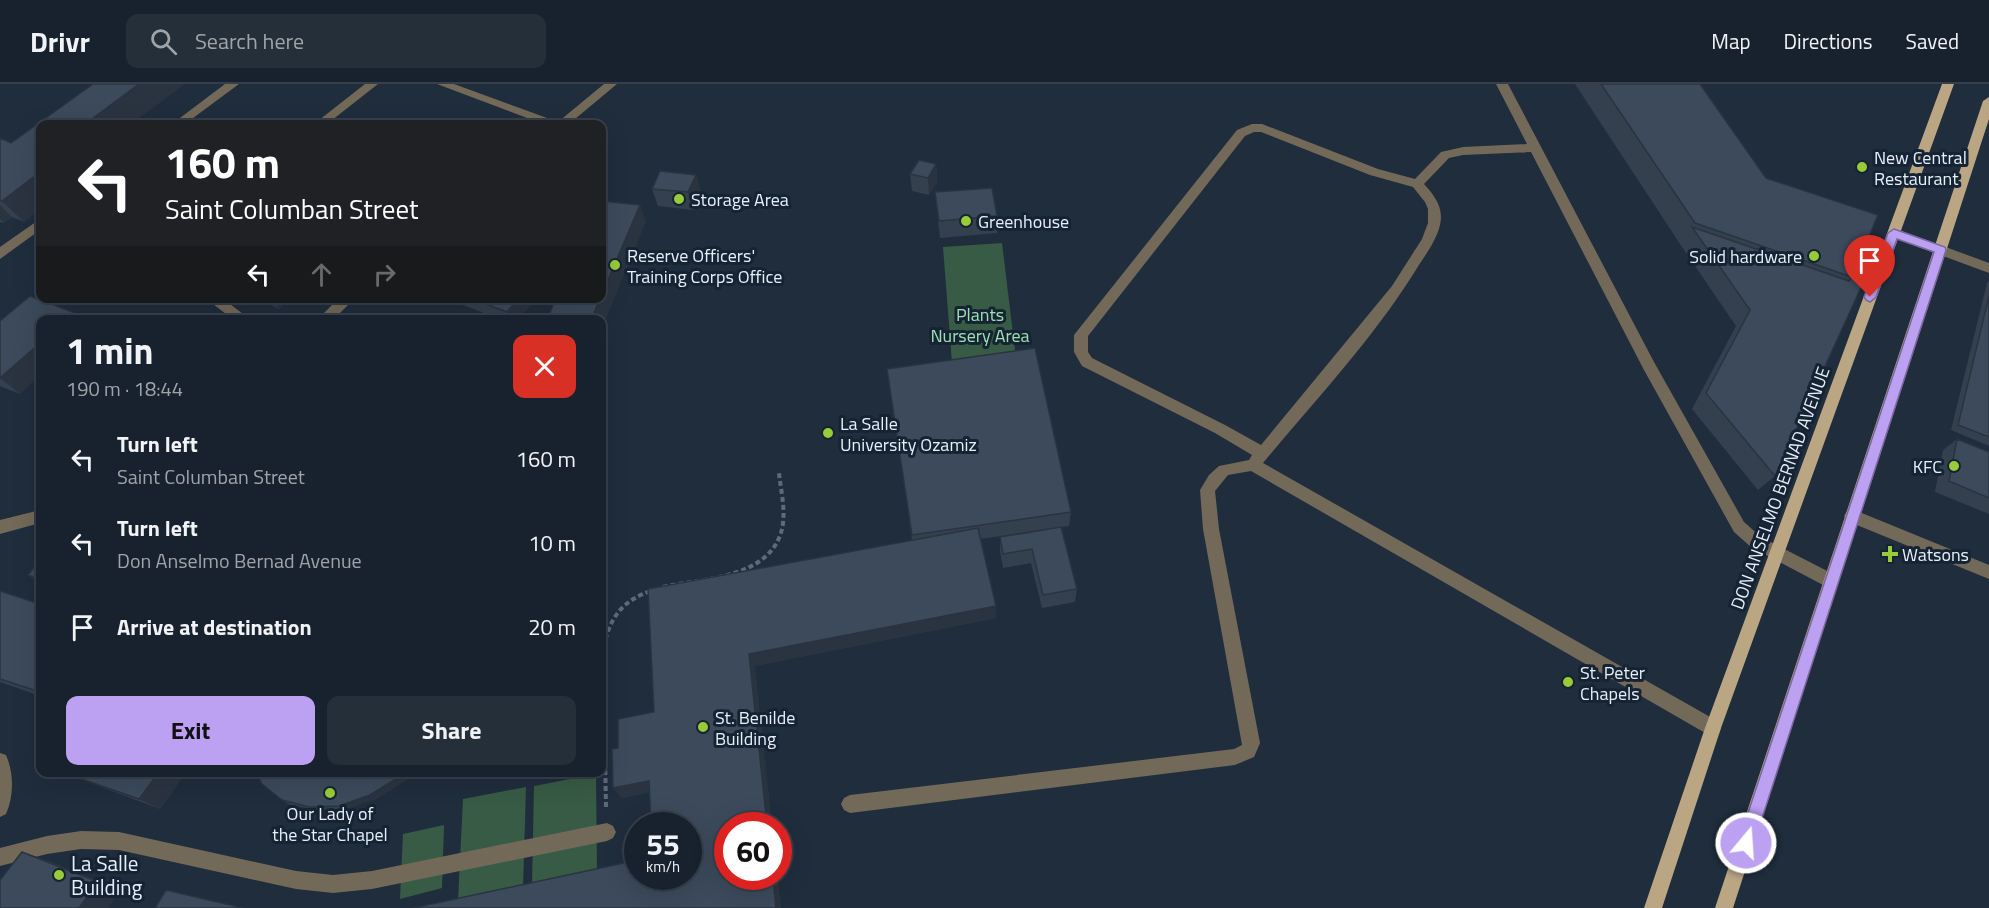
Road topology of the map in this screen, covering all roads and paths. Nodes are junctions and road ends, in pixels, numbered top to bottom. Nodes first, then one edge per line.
1 (233, 84) edge
2 (372, 84) edge
3 (443, 84) edge
4 (611, 84) edge
5 (1502, 84) edge
6 (1948, 84) edge
7 (1989, 101) edge
8 (184, 120) edge
9 (325, 120) edge
10 (542, 120) edge
11 (567, 120) edge
12 (1533, 148) junction
13 (1417, 184) junction
14 (36, 227) edge
15 (1894, 233) junction
16 (1940, 250) junction
17 (0, 254) edge
18 (1989, 268) edge
19 (219, 303) edge
20 (343, 303) edge
21 (237, 315) edge
22 (329, 315) edge
23 (1258, 459) junction
24 (779, 473) dead end
25 (1852, 516) junction
26 (36, 518) edge
27 (0, 527) edge
28 (1776, 554) junction
29 (1989, 572) edge
30 (1831, 581) junction
31 (606, 629) edge
32 (1713, 728) junction
33 (0, 761) edge
34 (606, 777) edge
35 (850, 804) dead end
36 (0, 808) edge
37 (607, 832) joint
38 (0, 857) edge
39 (1653, 908) edge
40 (1724, 908) edge

1 - 8 street
2 - 9 street
3 - 10 street
4 - 11 street
5 - 12 street
6 - 15 main road, DON ANSELMO BERNAD AVENUE
7 - 16 main road
12 - 13 street
12 - 28 street
13 - 23 street
13 - 23 street
14 - 17 street
15 - 16 street
15 - 28 main road, DON ANSELMO BERNAD AVENUE
16 - 18 street
16 - 25 main road
19 - 21 street
20 - 22 street
23 - 32 street
23 - 35 street
24 - 31 path
25 - 29 street
25 - 30 main road
26 - 27 street
28 - 30 street
28 - 32 main road, DON ANSELMO BERNAD AVENUE
30 - 40 main road
32 - 39 main road, DON ANSELMO BERNAD AVENUE
33 - 36 street
34 - 37 path
37 - 38 street

